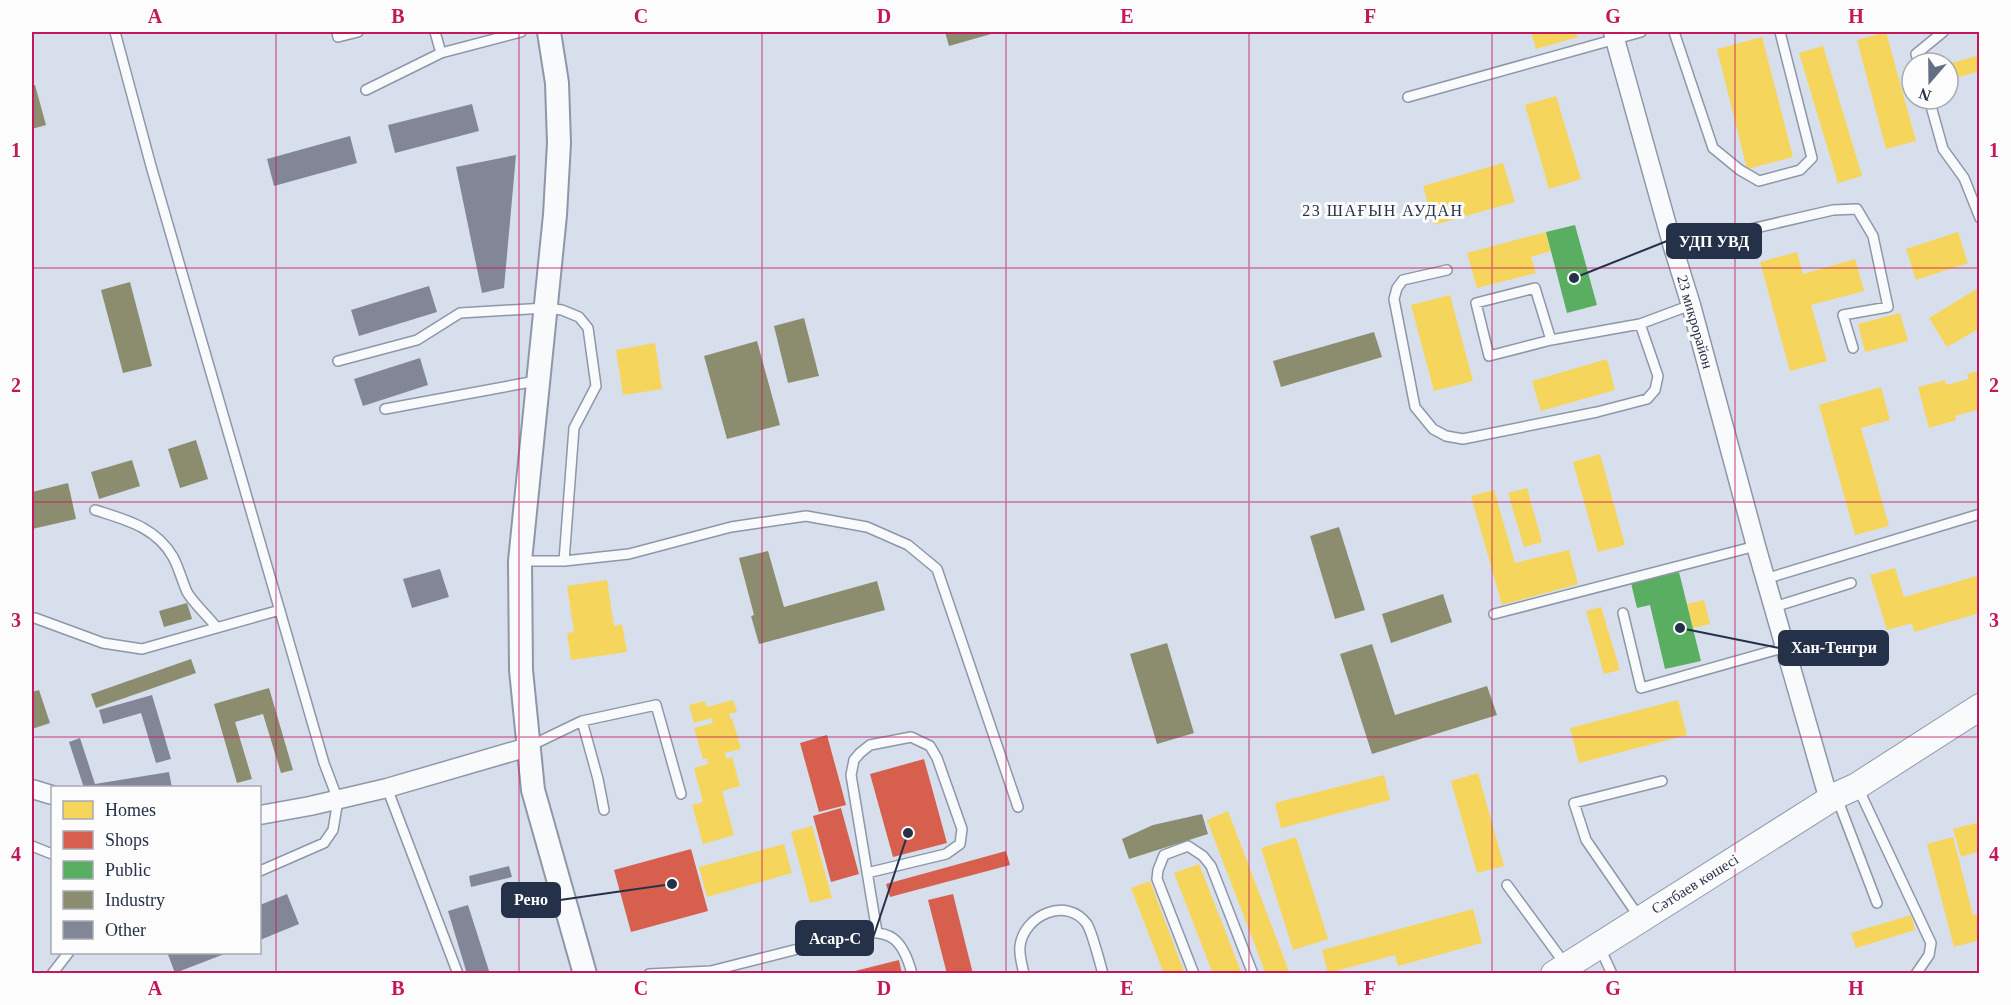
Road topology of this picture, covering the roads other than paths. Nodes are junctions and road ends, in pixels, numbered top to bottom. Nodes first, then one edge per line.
1 (115, 32) edge
2 (336, 32) edge
3 (358, 32) edge
4 (435, 32) edge
5 (521, 32) edge
6 (549, 32) edge
7 (1641, 32) edge
8 (1674, 32) edge
9 (1780, 32) edge
10 (1942, 32) edge
11 (1614, 36) edge
12 (1920, 51) edge
13 (441, 53) junction
14 (366, 90) dead end
15 (1408, 97) dead end
16 (1932, 111) edge
17 (1980, 218) edge
18 (1673, 247) junction
19 (1447, 270) dead end
20 (1692, 305) junction
21 (546, 308) junction
22 (1640, 324) junction
23 (1551, 340) junction
24 (1853, 348) dead end
25 (338, 361) dead end
26 (539, 380) junction
27 (385, 409) dead end
28 (95, 510) dead end
29 (1980, 514) edge
30 (1756, 546) junction
31 (520, 561) junction
32 (564, 561) junction
33 (1766, 579) junction
34 (1851, 583) dead end
35 (1774, 607) junction
36 (280, 610) junction
37 (1623, 613) dead end
38 (1494, 614) dead end
39 (35, 618) dead end
40 (217, 628) junction
41 (1786, 647) junction
42 (1980, 707) edge
43 (582, 721) junction
44 (528, 747) junction
45 (1662, 781) dead end
46 (387, 788) junction
47 (681, 794) dead end
48 (1841, 794) junction
49 (338, 800) junction
50 (1018, 807) dead end
51 (604, 810) dead end
52 (261, 815) edge
53 (32, 846) edge
54 (51, 854) edge
55 (261, 871) edge
56 (867, 873) junction
57 (1508, 885) dead end
58 (1877, 903) dead end
59 (1640, 919) junction
60 (877, 932) junction
61 (1599, 945) junction
62 (67, 954) edge
63 (1560, 970) edge
64 (689, 973) edge
65 (52, 974) edge
66 (458, 974) edge
67 (585, 974) edge
68 (649, 974) edge
69 (912, 974) edge
70 (1024, 974) edge
71 (1103, 974) edge
72 (1194, 974) edge
73 (1253, 974) edge
74 (1612, 974) edge
75 (1916, 974) edge

1 - 36 lane
2 - 3 lane
4 - 13 lane
5 - 13 lane
6 - 21 street
7 - 11 lane
8 - 9 lane
10 - 12 lane
11 - 15 lane
11 - 18 street, 23 микрорайон
13 - 14 lane
16 - 17 lane
18 - 20 street, 23 микрорайон
18 - 24 lane
19 - 22 lane
20 - 22 lane
20 - 30 street, 23 микрорайон
21 - 25 lane
21 - 26 street
21 - 32 lane
22 - 23 lane
23 - 23 lane
26 - 27 lane
26 - 31 street
28 - 40 lane
29 - 33 lane
30 - 33 street, 23 микрорайон
30 - 38 lane
31 - 32 lane
31 - 44 street
32 - 50 lane
33 - 35 street, 23 микрорайон
34 - 35 lane
35 - 41 street, 23 микрорайон
36 - 40 lane
36 - 49 lane
37 - 41 lane
39 - 40 lane
41 - 48 street, 23 микрорайон
42 - 48 main road, Сәтбаев көшесі
43 - 44 lane
43 - 47 lane
43 - 51 lane
44 - 46 street
44 - 67 street
45 - 59 lane
46 - 49 street
46 - 66 lane
48 - 58 lane
48 - 59 main road, Сәтбаев көшесі
48 - 75 lane
49 - 52 street
49 - 55 lane
53 - 54 lane
56 - 56 lane
56 - 60 lane
57 - 63 lane
59 - 61 main road, Сәтбаев көшесі
60 - 64 lane
60 - 69 lane
61 - 63 main road, Сәтбаев көшесі
61 - 74 lane
62 - 65 lane
64 - 68 lane
70 - 71 lane
72 - 73 lane

